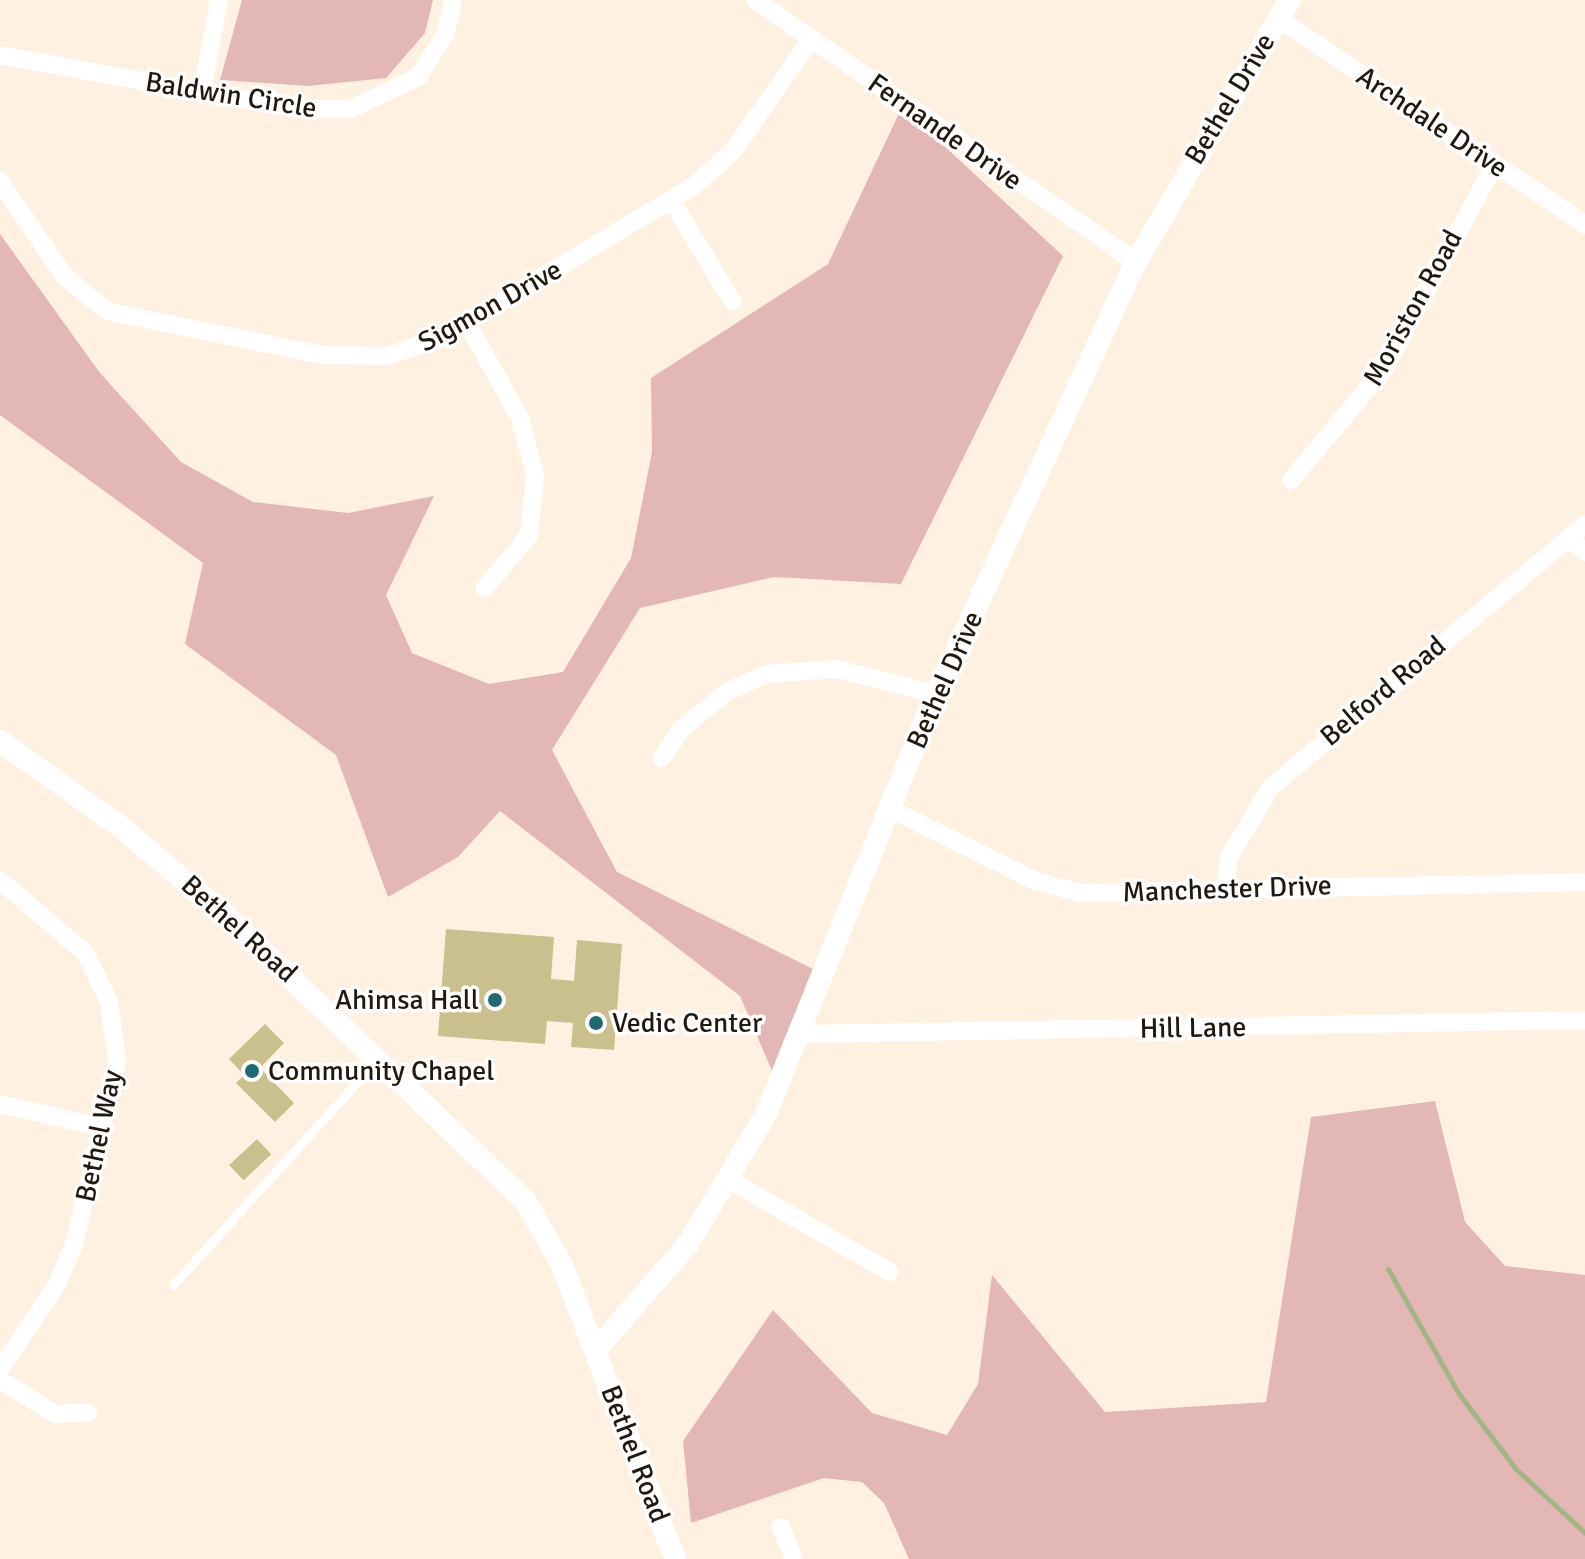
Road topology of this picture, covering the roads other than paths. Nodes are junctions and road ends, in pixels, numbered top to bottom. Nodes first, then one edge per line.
1 (219, 0) edge
2 (453, 0) edge
3 (755, 0) edge
4 (1284, 9) edge
5 (812, 38) junction
6 (0, 55) edge
7 (202, 91) junction
8 (1495, 164) junction
9 (0, 181) edge
10 (671, 200) junction
11 (1585, 225) edge
12 (1136, 262) junction
13 (733, 302) dead end
14 (467, 323) junction
15 (1291, 480) dead end
16 (1585, 524) edge
17 (1568, 538) junction
18 (1585, 552) edge
19 (485, 588) dead end
20 (936, 694) junction
21 (1, 743) edge
22 (662, 758) dead end
23 (888, 808) junction
24 (0, 880) edge
25 (1585, 882) edge
26 (1224, 890) junction
27 (1585, 1020) edge
28 (801, 1034) junction
29 (379, 1059) junction
30 (0, 1104) edge
31 (105, 1128) junction
32 (731, 1181) junction
33 (890, 1272) dead end
34 (173, 1285) dead end
35 (595, 1351) junction
36 (0, 1369) edge
37 (0, 1380) edge
38 (88, 1413) dead end
39 (781, 1527) dead end
40 (675, 1559) edge
41 (793, 1559) edge

1 - 7 street
2 - 7 street, Baldwin Circle
3 - 5 street, Fernande Drive
4 - 8 street, Archdale Drive
4 - 12 street, Bethel Drive
5 - 10 street, Sigmon Drive
5 - 12 street, Fernande Drive
6 - 7 street, Baldwin Circle
8 - 11 street, Archdale Drive
8 - 15 street, Moriston Road
9 - 14 street, Sigmon Drive
10 - 13 street
10 - 14 street, Sigmon Drive
12 - 20 street, Bethel Drive
14 - 19 street
16 - 17 street, Belford Road
17 - 18 street
17 - 26 street, Belford Road
20 - 22 street
20 - 23 street, Bethel Drive
21 - 29 street, Bethel Road
23 - 26 street, Manchester Drive
23 - 28 street, Bethel Drive
24 - 31 street, Bethel Way
25 - 26 street, Manchester Drive
27 - 28 street, Hill Lane
28 - 32 street, Bethel Drive
29 - 34 lane
29 - 35 street, Bethel Road
30 - 31 street
31 - 36 street, Bethel Way
32 - 33 street
32 - 35 street, Bethel Drive
35 - 40 street, Bethel Road
37 - 38 street
39 - 41 street

